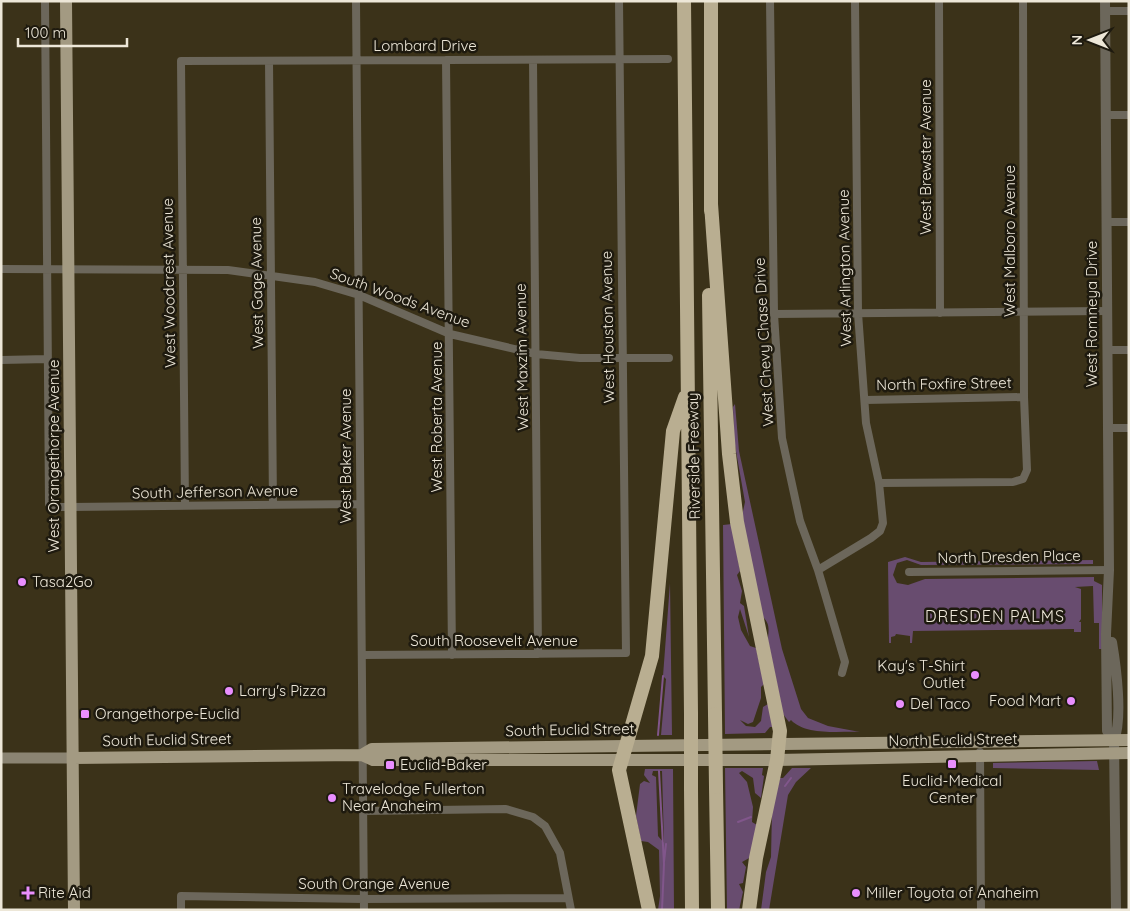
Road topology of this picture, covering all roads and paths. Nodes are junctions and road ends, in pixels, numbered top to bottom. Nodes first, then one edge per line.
1 (45, 1) edge
2 (66, 1) edge
3 (356, 1) edge
4 (619, 1) edge
5 (684, 1) edge
6 (710, 1) edge
7 (770, 1) edge
8 (855, 1) edge
9 (939, 1) edge
10 (1022, 1) edge
11 (1105, 6) edge
12 (1129, 11) edge
13 (619, 59) junction
14 (668, 59) dead end
15 (269, 60) junction
16 (357, 60) junction
17 (446, 60) junction
18 (533, 60) junction
19 (181, 61) joint
20 (1129, 114) edge
21 (1106, 115) junction
22 (711, 204) junction
23 (1106, 222) junction
24 (1129, 222) edge
25 (1, 269) edge
26 (47, 269) junction
27 (68, 270) junction
28 (183, 270) junction
29 (271, 276) junction
30 (359, 295) junction
31 (1107, 311) junction
32 (1024, 312) junction
33 (858, 313) junction
34 (940, 313) junction
35 (774, 314) junction
36 (450, 334) junction
37 (1107, 350) junction
38 (1129, 350) edge
39 (536, 354) junction
40 (622, 358) junction
41 (669, 358) dead end
42 (48, 359) junction
43 (1, 360) edge
44 (688, 386) junction
45 (1024, 397) junction
46 (865, 400) junction
47 (1107, 428) junction
48 (1129, 428) edge
49 (879, 483) junction
50 (360, 504) junction
51 (273, 505) junction
52 (186, 506) junction
53 (70, 507) junction
54 (818, 570) junction
55 (1109, 570) junction
56 (909, 572) dead end
57 (626, 653) joint
58 (538, 654) junction
59 (362, 655) junction
60 (452, 655) junction
61 (842, 673) dead end
62 (979, 740) junction
63 (1114, 740) junction
64 (1129, 740) edge
65 (780, 743) junction
66 (625, 745) junction
67 (1114, 753) junction
68 (1129, 753) edge
69 (362, 755) junction
70 (980, 756) junction
71 (1, 758) edge
72 (73, 758) junction
73 (620, 760) junction
74 (777, 760) junction
75 (363, 810) junction
76 (568, 898) junction
77 (364, 899) junction
78 (74, 910) edge
79 (181, 910) edge
80 (364, 910) edge
81 (571, 910) edge
82 (649, 910) edge
83 (692, 910) edge
84 (718, 910) edge
85 (749, 910) edge
86 (981, 910) edge
87 (1116, 910) edge

1 - 26 street
2 - 27 main road, West Orangethorpe Avenue
3 - 16 street, West Baker Avenue
4 - 13 street, West Houston Avenue
5 - 44 highway, Riverside Freeway
6 - 22 highway, Riverside Freeway
7 - 35 street, West Chevy Chase Drive
8 - 33 street, West Arlington Avenue
9 - 34 street, West Brewster Avenue
10 - 32 street, West Malboro Avenue
11 - 12 street
11 - 21 street, West Romneya Drive
13 - 14 street, Lombard Drive
13 - 18 street, Lombard Drive
13 - 40 street, West Houston Avenue
15 - 16 street, Lombard Drive
15 - 19 street, Lombard Drive
15 - 29 street, West Gage Avenue
16 - 17 street, Lombard Drive
16 - 30 street, West Baker Avenue
17 - 18 street, Lombard Drive
17 - 36 street, West Roberta Avenue
18 - 39 street, West Maxzim Avenue
19 - 28 street, West Woodcrest Avenue
20 - 21 street
21 - 23 street, West Romneya Drive
22 - 65 highway
22 - 84 highway, Riverside Freeway, bridge
23 - 24 street
23 - 31 street, West Romneya Drive
25 - 26 street, South Woods Avenue
26 - 27 street, South Woods Avenue
26 - 42 street
27 - 28 street, South Woods Avenue
27 - 53 main road, West Orangethorpe Avenue
28 - 29 street, South Woods Avenue
28 - 52 street, West Woodcrest Avenue
29 - 30 street, South Woods Avenue
29 - 51 street, West Gage Avenue
30 - 36 street, South Woods Avenue
30 - 50 street, West Baker Avenue
31 - 32 street
31 - 37 street, West Romneya Drive
32 - 34 street
32 - 45 street, West Malboro Avenue
33 - 34 street
33 - 35 street
33 - 46 street, West Arlington Avenue
35 - 54 street, West Chevy Chase Drive
36 - 39 street, South Woods Avenue
36 - 60 street, West Roberta Avenue
37 - 38 street
37 - 47 street, West Romneya Drive
39 - 40 street, South Woods Avenue
39 - 58 street, West Maxzim Avenue
40 - 41 street, South Woods Avenue
40 - 57 street, West Houston Avenue
42 - 43 street
42 - 53 street, South Jefferson Avenue
44 - 66 highway
44 - 83 highway, Riverside Freeway, bridge
45 - 46 street, North Foxfire Street
45 - 49 street, West Malboro Avenue
46 - 49 street, West Arlington Avenue
47 - 48 street
47 - 55 street, West Romneya Drive
49 - 54 street, West Arlington Avenue
50 - 51 street, South Jefferson Avenue
50 - 59 street, West Baker Avenue
51 - 52 street, South Jefferson Avenue
52 - 53 street, South Jefferson Avenue
53 - 72 main road, West Orangethorpe Avenue
54 - 61 street, West Chevy Chase Drive
55 - 56 street, North Dresden Place
55 - 63 street, West Romneya Drive
57 - 58 street, South Roosevelt Avenue
58 - 60 street, South Roosevelt Avenue
59 - 60 street, South Roosevelt Avenue
59 - 69 street, West Baker Avenue
62 - 63 main road, North Euclid Street
62 - 65 main road, North Euclid Street
62 - 70 street
63 - 64 main road, North Euclid Street
63 - 67 street, West Romneya Drive
65 - 66 main road, South Euclid Street
65 - 74 highway
66 - 69 main road, South Euclid Street
66 - 73 highway
67 - 68 main road, North Euclid Street
67 - 70 main road, North Euclid Street
67 - 87 street, West Romneya Drive
69 - 72 main road, South Euclid Street
69 - 73 main road, South Euclid Street
69 - 75 street, West Baker Avenue
70 - 74 main road, North Euclid Street
70 - 86 street
71 - 72 main road, South Euclid Street
72 - 78 main road, West Orangethorpe Avenue
73 - 74 main road, South Euclid Street
73 - 82 highway
74 - 85 highway
75 - 76 street
75 - 77 street, West Baker Avenue
76 - 77 street, South Orange Avenue
76 - 81 street
77 - 79 street, South Orange Avenue
77 - 80 street, West Baker Avenue

